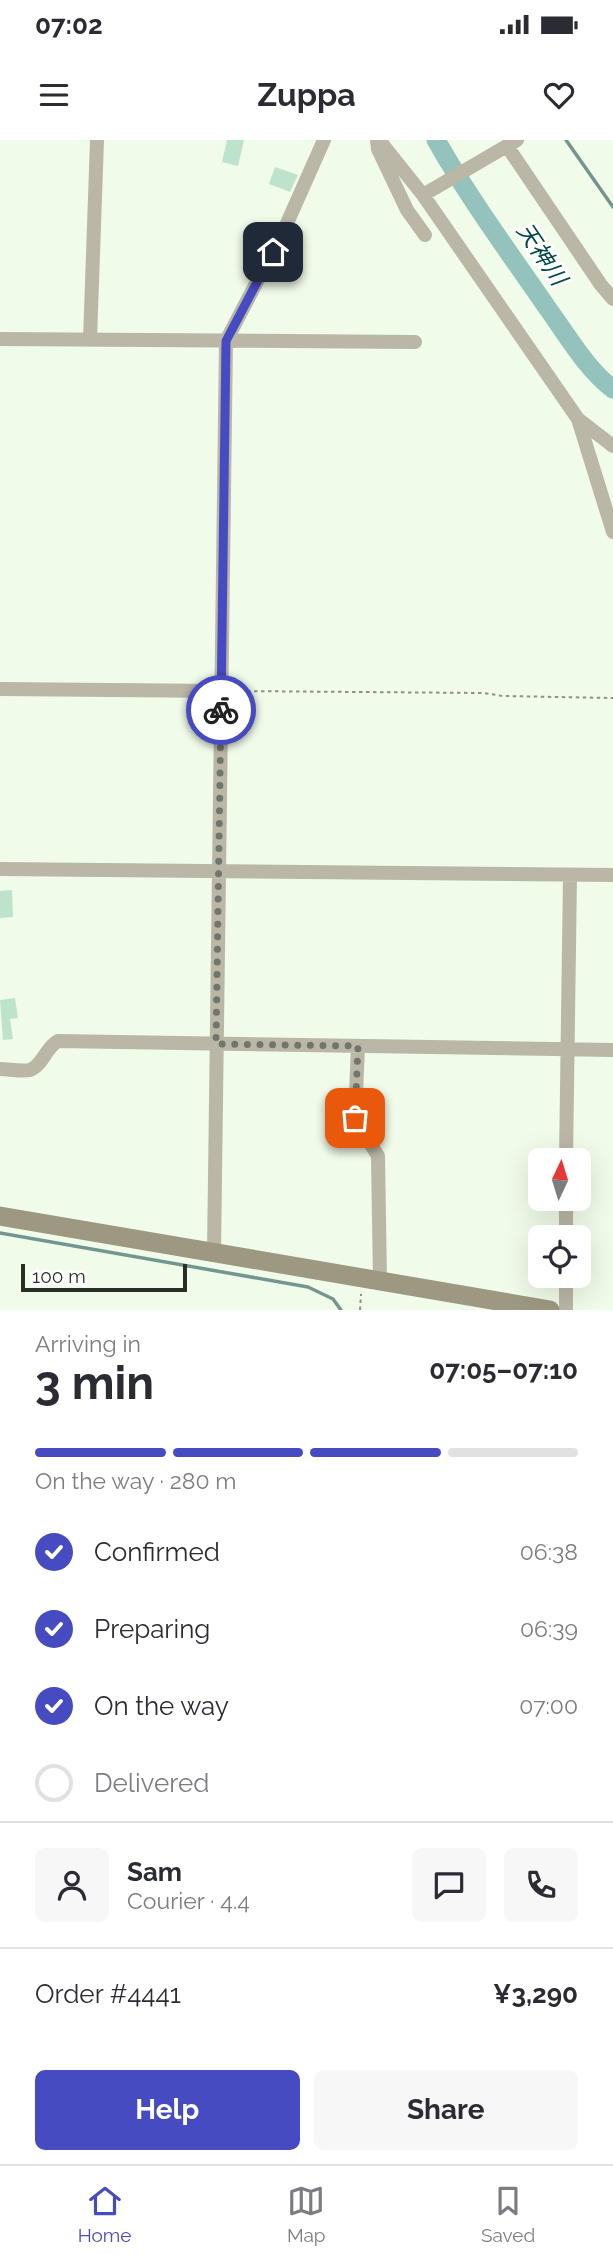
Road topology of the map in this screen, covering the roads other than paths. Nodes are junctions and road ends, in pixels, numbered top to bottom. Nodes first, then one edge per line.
1 (97, 140) edge
2 (324, 140) edge
3 (378, 140) edge
4 (512, 143) edge
5 (423, 195) junction
6 (425, 235) dead end
7 (613, 299) edge
8 (0, 338) edge
9 (90, 340) junction
10 (226, 341) junction
11 (415, 342) dead end
12 (578, 419) junction
13 (613, 446) edge
14 (613, 533) edge
15 (0, 689) edge
16 (221, 691) junction
17 (0, 869) edge
18 (219, 870) junction
19 (613, 875) edge
20 (570, 876) junction
21 (216, 1044) junction
22 (358, 1046) junction
23 (567, 1049) junction
24 (613, 1050) edge
25 (0, 1069) edge
26 (566, 1148) edge
27 (0, 1216) edge
28 (214, 1253) junction
29 (370, 1280) junction
30 (566, 1288) edge
31 (550, 1310) edge
32 (566, 1310) edge

1 - 9 street
2 - 10 street
3 - 5 street
3 - 6 street
4 - 5 street
4 - 7 street
5 - 12 street
8 - 9 street
9 - 10 street
10 - 11 street
10 - 16 street
12 - 13 street
12 - 14 street
15 - 16 street
16 - 18 street
17 - 18 street
18 - 20 street
18 - 21 street
19 - 20 street
20 - 23 street
21 - 22 street
21 - 25 street
21 - 28 street
22 - 23 street
22 - 29 street
23 - 24 street
23 - 26 street
27 - 28 street
28 - 29 street
29 - 31 street
30 - 32 street

